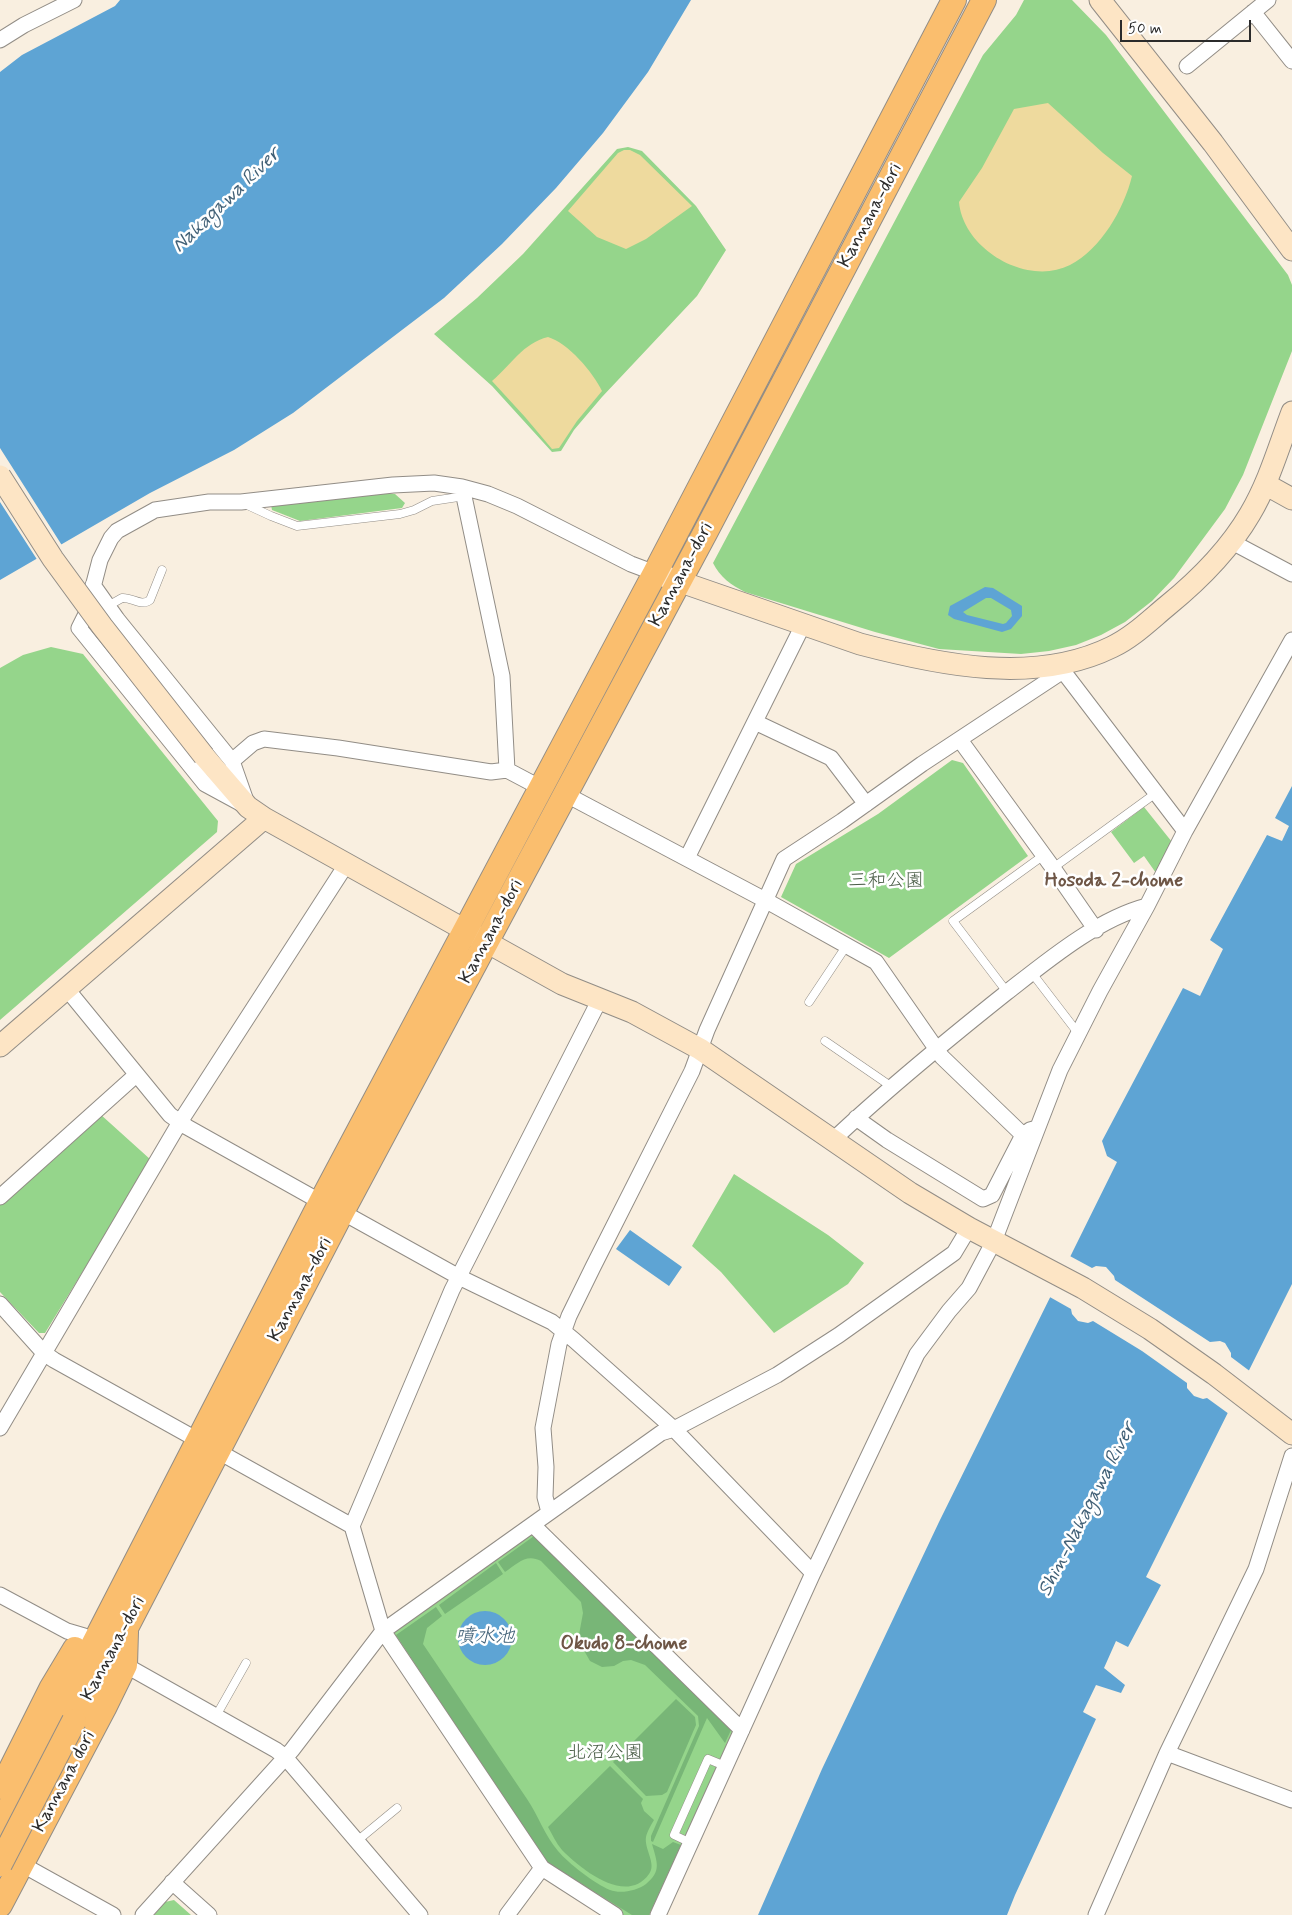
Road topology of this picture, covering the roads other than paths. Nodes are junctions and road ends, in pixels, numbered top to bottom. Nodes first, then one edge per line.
1 (74, 0) edge
2 (954, 0) edge
3 (984, 0) edge
4 (1100, 0) edge
5 (1268, 0) edge
6 (1253, 12) junction
7 (0, 40) edge
8 (1292, 61) edge
9 (1187, 66) dead end
10 (1292, 250) edge
11 (1292, 412) edge
12 (0, 476) edge
13 (1265, 484) junction
14 (463, 491) junction
15 (1292, 499) edge
16 (241, 502) junction
17 (1232, 542) junction
18 (162, 570) dead end
19 (655, 573) junction
20 (1292, 574) edge
21 (679, 581) junction
22 (92, 585) junction
23 (108, 606) junction
24 (802, 625) junction
25 (1292, 640) edge
26 (1062, 667) junction
27 (755, 722) junction
28 (960, 740) junction
29 (232, 761) junction
30 (507, 770) junction
31 (541, 788) junction
32 (1156, 793) junction
33 (565, 794) junction
34 (866, 804) junction
35 (256, 812) junction
36 (1185, 831) junction
37 (1044, 855) junction
38 (687, 858) junction
39 (346, 865) junction
40 (1053, 868) junction
41 (765, 900) junction
42 (1147, 906) junction
43 (465, 930) junction
44 (1096, 930) junction
45 (487, 943) junction
46 (847, 945) junction
47 (1032, 973) junction
48 (66, 988) junction
49 (1007, 992) junction
50 (600, 999) junction
51 (809, 1002) dead end
52 (1078, 1033) junction
53 (825, 1041) dead end
54 (0, 1046) edge
55 (936, 1048) junction
56 (700, 1049) junction
57 (136, 1075) junction
58 (892, 1087) junction
59 (856, 1118) junction
60 (180, 1122) junction
61 (1037, 1128) junction
62 (1023, 1135) junction
63 (833, 1140) junction
64 (0, 1197) edge
65 (320, 1202) junction
66 (342, 1212) junction
67 (969, 1228) junction
68 (994, 1241) junction
69 (459, 1277) junction
70 (0, 1304) edge
71 (563, 1331) junction
72 (44, 1353) junction
73 (0, 1428) edge
74 (1284, 1428) edge
75 (674, 1429) junction
76 (208, 1446) junction
77 (1292, 1456) edge
78 (549, 1512) junction
79 (533, 1524) junction
80 (352, 1526) junction
81 (813, 1572) junction
82 (0, 1594) edge
83 (116, 1624) junction
84 (383, 1630) junction
85 (84, 1636) junction
86 (246, 1663) dead end
87 (125, 1664) junction
88 (67, 1715) junction
89 (216, 1716) junction
90 (742, 1730) junction
91 (1167, 1753) junction
92 (285, 1757) junction
93 (0, 1791) edge
94 (1292, 1800) edge
95 (397, 1808) dead end
96 (0, 1826) edge
97 (357, 1841) junction
98 (0, 1853) edge
99 (11, 1864) edge
100 (542, 1868) junction
101 (172, 1882) junction
102 (0, 1905) edge
103 (113, 1915) edge
104 (143, 1915) edge
105 (209, 1915) edge
106 (420, 1915) edge
107 (507, 1915) edge
108 (615, 1915) edge
109 (658, 1915) edge
110 (1096, 1915) edge

1 - 7 street
2 - 19 main road, Kannana-dori
3 - 21 main road, Kannana-dori
4 - 10 street
5 - 6 street
6 - 8 street
6 - 9 street
11 - 13 street
12 - 35 street, bridge
13 - 15 street
13 - 17 street
14 - 16 street
14 - 16 lane
14 - 19 street
14 - 30 street
16 - 22 street
17 - 20 street
17 - 26 street
18 - 23 lane
19 - 21 street
19 - 31 main road, Kannana-dori
21 - 24 street
21 - 33 main road, Kannana-dori
22 - 23 street
22 - 35 street
23 - 29 street
24 - 26 street
24 - 27 street
25 - 36 street
26 - 28 street
26 - 32 street
27 - 34 street
27 - 38 street
28 - 34 street
28 - 37 street
29 - 30 street
29 - 35 street
30 - 31 street
31 - 43 main road, Kannana-dori
32 - 36 street
32 - 40 lane
33 - 38 street
33 - 45 main road, Kannana-dori
34 - 41 street
35 - 39 street
35 - 48 street
36 - 42 street
37 - 40 street
37 - 49 lane
38 - 41 street
39 - 43 street
39 - 60 street
40 - 44 street
41 - 46 street
41 - 56 street
42 - 44 street
42 - 52 street
43 - 45 street
43 - 65 main road, Kannana-dori
44 - 47 street
45 - 50 street
45 - 66 main road, Kannana-dori
46 - 51 lane
46 - 55 street
47 - 49 street
47 - 52 lane
48 - 54 street
48 - 57 street
49 - 55 street
50 - 56 street
50 - 69 street
52 - 61 street
53 - 58 lane
55 - 58 street
55 - 62 street
56 - 63 street
56 - 71 street
57 - 60 street
57 - 64 street
58 - 59 street
59 - 62 street
59 - 63 street
60 - 65 street
60 - 72 street
61 - 62 street
61 - 68 street
63 - 67 street
65 - 76 main road, Kannana-dori
66 - 69 street
66 - 76 main road, Kannana-dori
67 - 68 street
67 - 75 street
68 - 74 street
68 - 81 street
69 - 71 street
69 - 80 street
70 - 72 street
71 - 75 street
71 - 78 street
72 - 73 street
72 - 76 street
75 - 78 street
75 - 81 street
76 - 80 street
76 - 83 main road, Kannana-dori
77 - 91 street
78 - 79 street
79 - 84 street
79 - 90 street
80 - 84 street
81 - 90 street
82 - 85 street
83 - 85 main road
83 - 87 main road, Kannana dori
83 - 88 main road, Kannana-dori
84 - 92 street
84 - 100 street
85 - 93 main road
86 - 89 lane
87 - 89 street
87 - 99 main road, Kannana dori
88 - 96 main road, Kannana-dori
88 - 99 main road, Kannana-dori, bridge
89 - 92 street
90 - 109 street
91 - 94 street
91 - 110 street
92 - 97 street
92 - 101 street
95 - 97 lane
97 - 106 street
98 - 99 street
99 - 102 main road, Kannana dori
99 - 103 street
100 - 107 street
100 - 108 street
101 - 104 street
101 - 105 street

